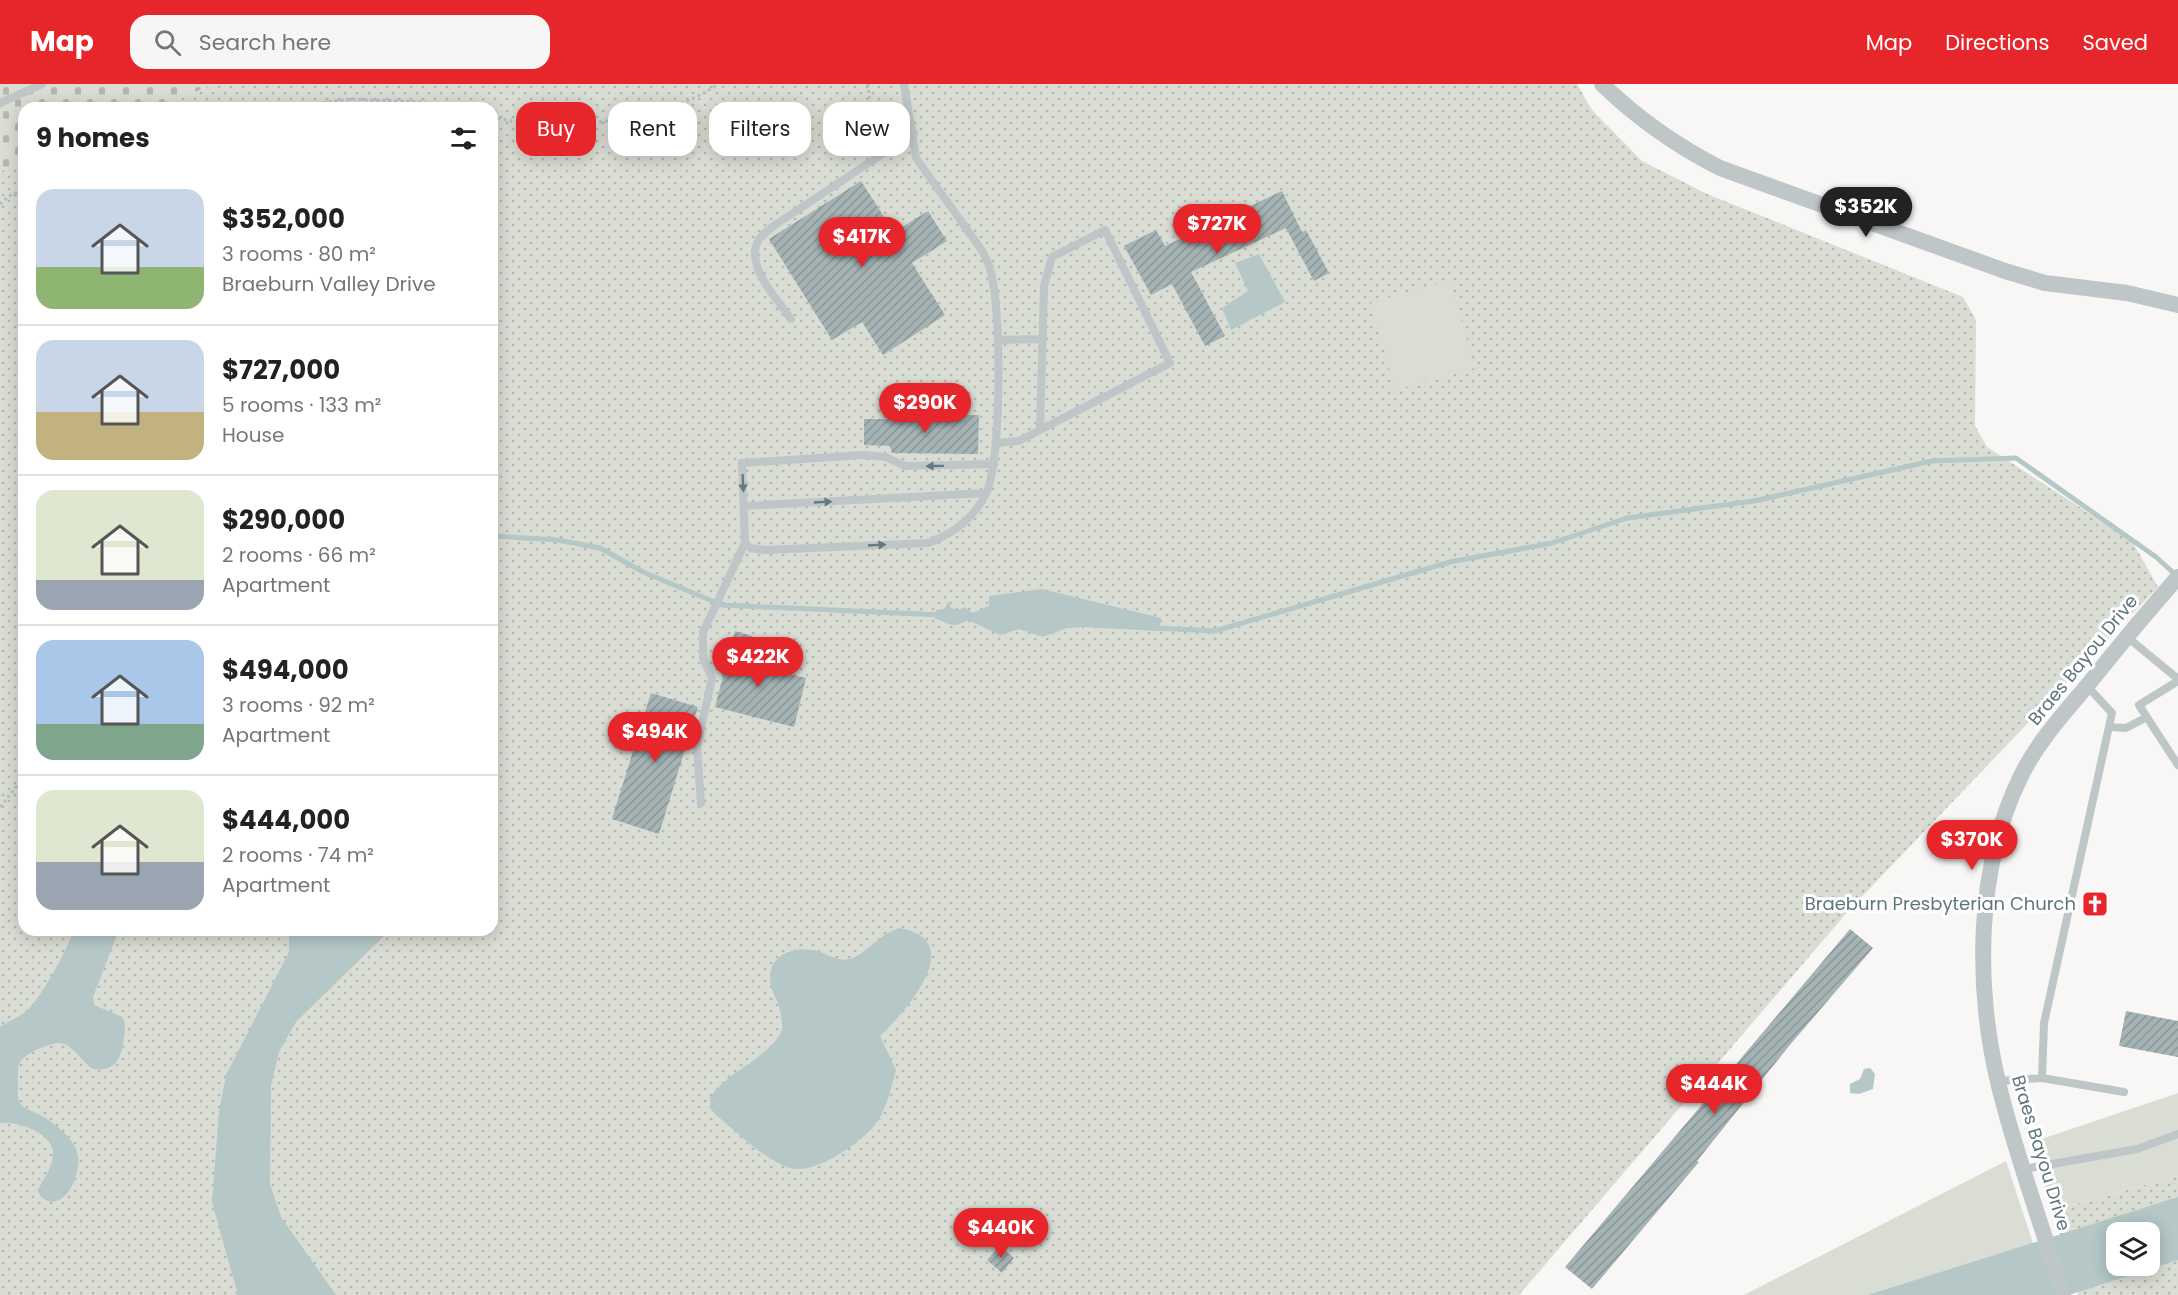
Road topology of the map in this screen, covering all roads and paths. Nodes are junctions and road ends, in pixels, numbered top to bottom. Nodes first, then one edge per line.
1 (42, 84) edge
2 (718, 84) edge
3 (868, 84) edge
4 (904, 84) edge
5 (1602, 84) edge
6 (328, 102) edge
7 (421, 102) edge
8 (870, 102) edge
9 (0, 103) edge
10 (498, 118) edge
11 (914, 133) junction
12 (910, 135) edge
13 (878, 156) edge
14 (18, 192) edge
15 (0, 204) edge
16 (2178, 305) edge
17 (791, 319) dead end
18 (1043, 339) junction
19 (998, 340) junction
20 (1040, 430) junction
21 (997, 443) junction
22 (994, 464) junction
23 (986, 493) junction
24 (744, 506) junction
25 (745, 543) junction
26 (2178, 577) edge
27 (2127, 637) junction
28 (2178, 680) edge
29 (2087, 686) junction
30 (2147, 717) junction
31 (2109, 727) junction
32 (2178, 765) edge
33 (18, 784) edge
34 (700, 803) dead end
35 (0, 807) edge
36 (2042, 1078) junction
37 (1997, 1081) junction
38 (2124, 1092) dead end
39 (2178, 1134) edge
40 (2024, 1169) junction
41 (2063, 1295) edge

1 - 9 lane
2 - 10 path
3 - 8 path
4 - 11 lane
5 - 16 street
6 - 7 path
11 - 12 lane
11 - 19 lane
13 - 17 lane
14 - 15 path
18 - 19 lane
18 - 20 lane
18 - 20 lane
19 - 21 lane
20 - 21 lane
21 - 22 lane
22 - 23 lane
22 -> 24 lane
24 -> 23 lane
25 -> 23 lane
24 - 25 lane
25 - 34 lane
26 - 27 street, Braes Bayou Drive
27 - 28 lane
27 - 29 street, Braes Bayou Drive
28 - 30 lane
29 - 31 lane
29 - 37 street, Braes Bayou Drive
30 - 31 lane
30 - 32 lane
31 - 36 lane
33 - 35 path
36 - 37 lane
36 - 38 lane
37 - 40 street, Braes Bayou Drive
39 - 40 lane
40 - 41 street, Braes Bayou Drive

